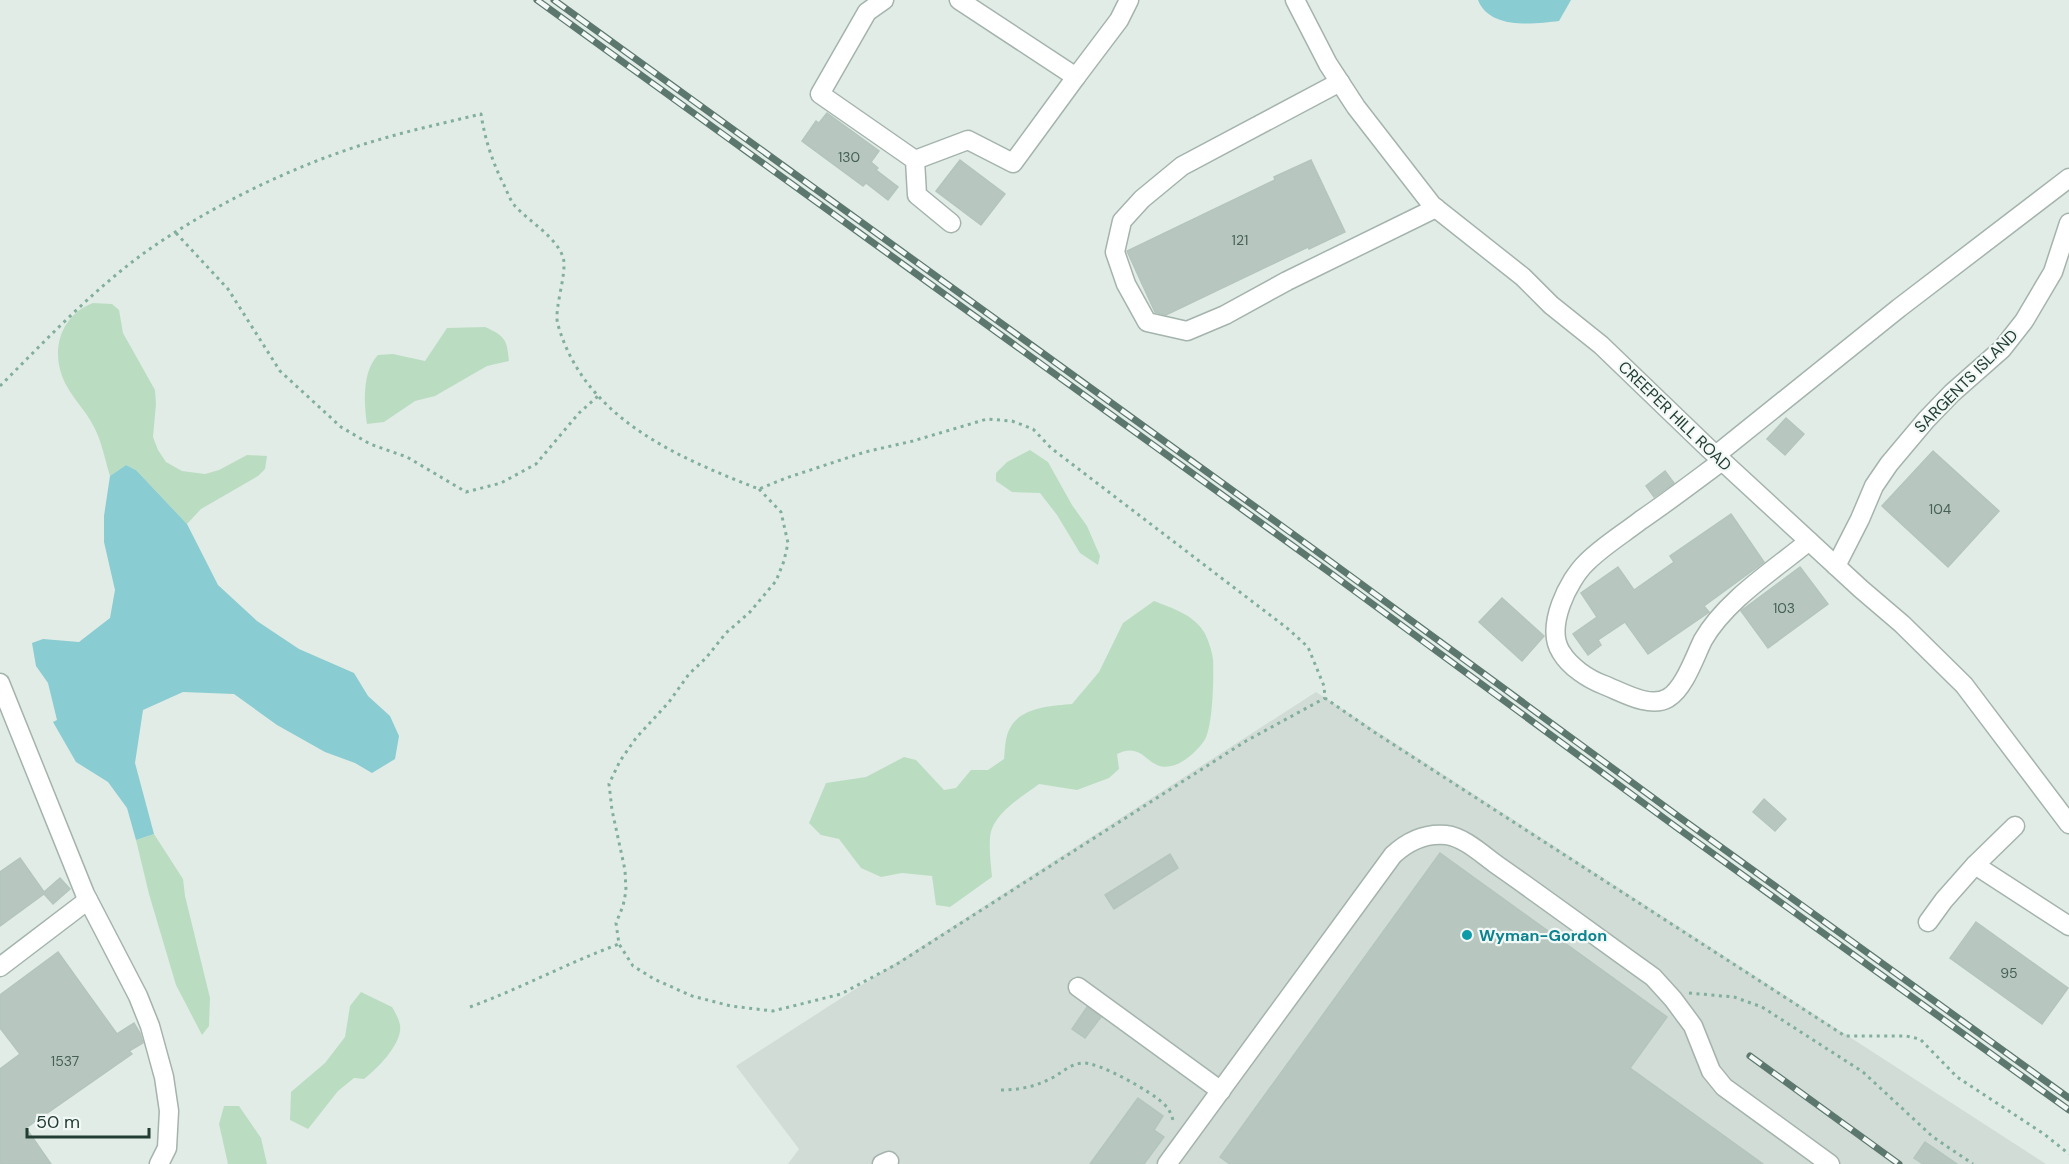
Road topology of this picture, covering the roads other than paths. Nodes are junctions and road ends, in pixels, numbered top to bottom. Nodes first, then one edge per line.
1 (884, 0) edge
2 (959, 0) edge
3 (1129, 0) edge
4 (1295, 0) edge
5 (1076, 77) junction
6 (1340, 82) junction
7 (915, 160) junction
8 (2069, 178) edge
9 (1436, 208) junction
10 (951, 223) dead end
11 (2069, 223) edge
12 (1719, 458) junction
13 (1809, 541) junction
14 (1836, 566) junction
15 (0, 683) edge
16 (2069, 824) edge
17 (2015, 826) dead end
18 (1975, 865) junction
19 (88, 900) junction
20 (1928, 922) dead end
21 (2069, 926) edge
22 (0, 968) edge
23 (1078, 987) dead end
24 (1221, 1091) junction
25 (159, 1164) edge
26 (1167, 1164) edge
27 (1830, 1164) edge

1 - 7 street
2 - 5 street
3 - 5 street
4 - 6 street, CREEPER HILL ROAD
5 - 7 street
6 - 9 street, CREEPER HILL ROAD
6 - 9 street
7 - 10 street
8 - 12 street
9 - 12 street, CREEPER HILL ROAD
11 - 14 street, SARGENTS ISLAND
12 - 13 street, CREEPER HILL ROAD
12 - 13 street
13 - 14 street, CREEPER HILL ROAD
14 - 16 street, CREEPER HILL ROAD
15 - 19 street
17 - 18 street
18 - 20 street
18 - 21 street
19 - 22 street
19 - 25 street
23 - 24 street
24 - 26 street
24 - 27 street

